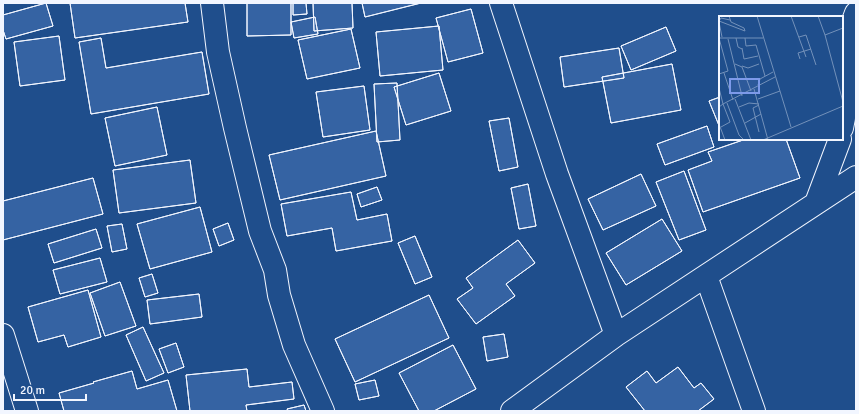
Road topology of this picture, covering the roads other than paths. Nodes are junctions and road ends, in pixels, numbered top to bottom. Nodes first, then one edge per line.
1 (212, 3) edge
2 (501, 3) edge
3 (856, 13) edge
4 (843, 123) edge
5 (840, 140) edge
6 (856, 177) edge
7 (816, 203) junction
8 (706, 276) junction
9 (3, 335) edge
10 (616, 335) junction
11 (27, 411) edge
12 (323, 411) edge
13 (512, 411) edge
14 (754, 411) edge

1 - 12 street
2 - 10 street
3 - 4 street
5 - 7 street
6 - 7 street
7 - 8 street
8 - 10 street
8 - 14 street
9 - 11 street
10 - 13 street

